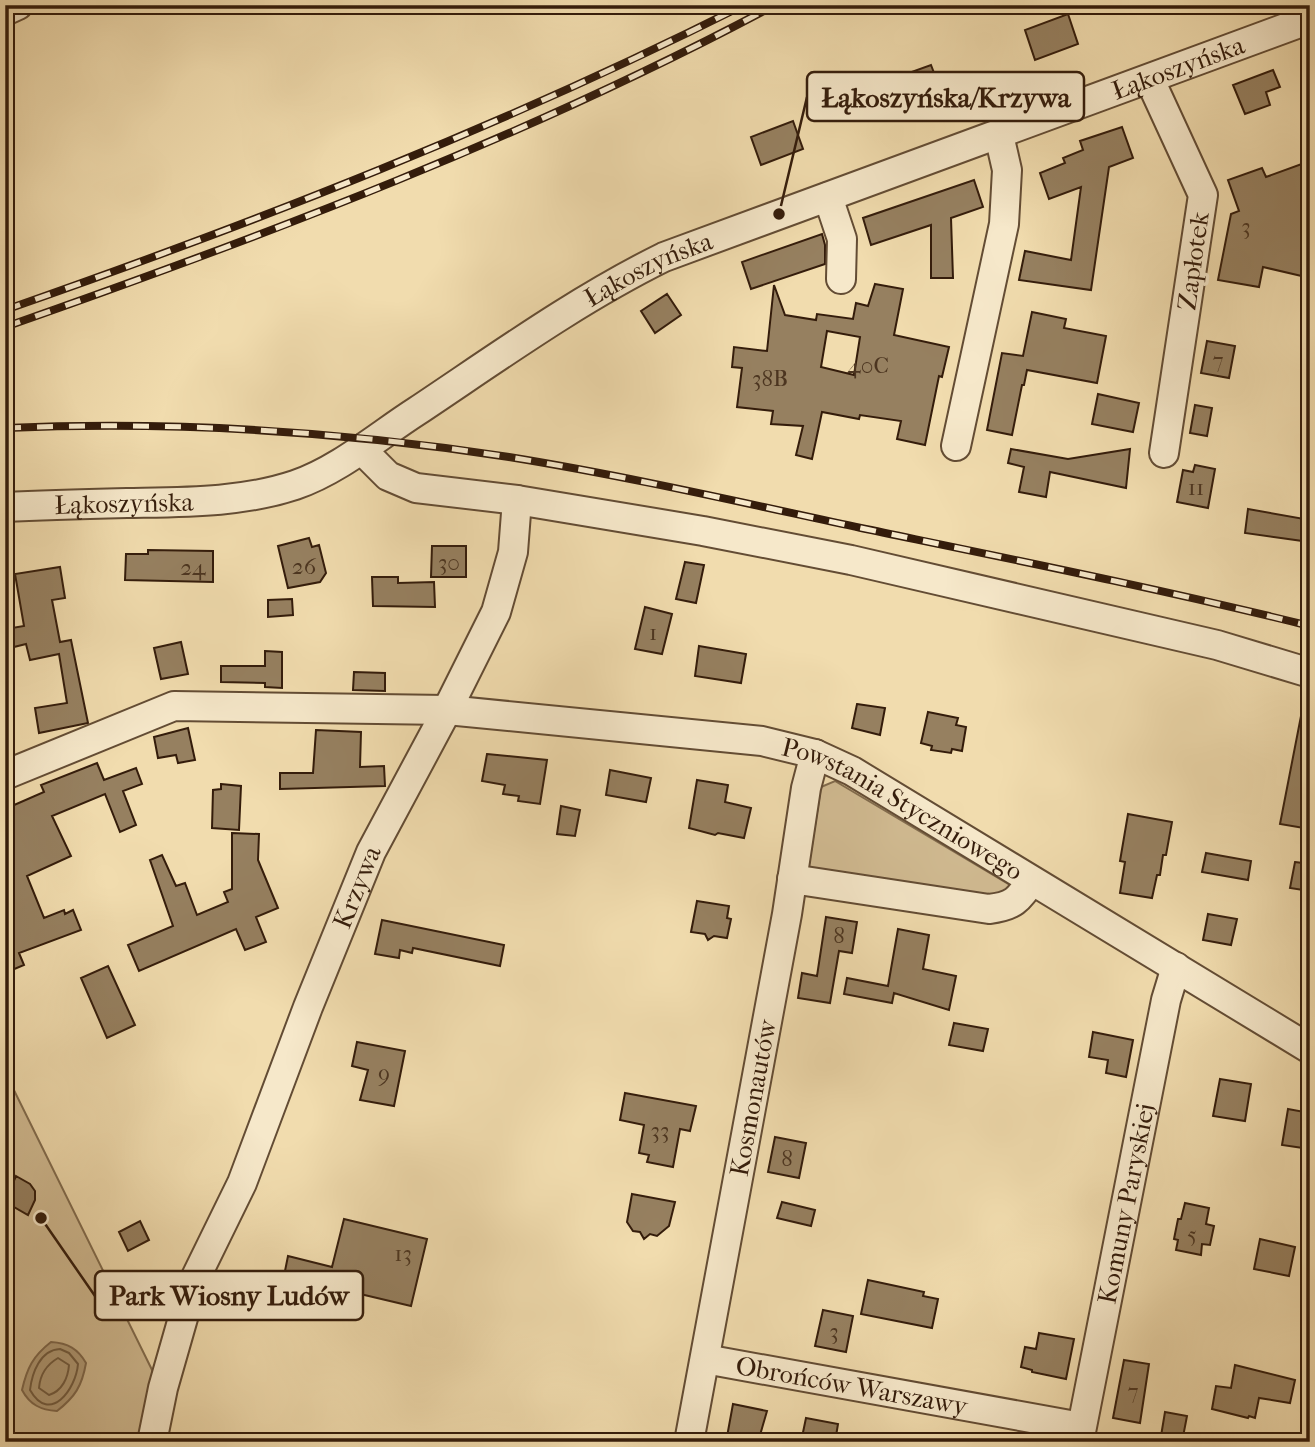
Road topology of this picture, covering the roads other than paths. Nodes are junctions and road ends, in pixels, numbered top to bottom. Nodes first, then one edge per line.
1 (18, 5) edge
2 (5, 11) edge
3 (1310, 19) edge
4 (1150, 80) junction
5 (999, 135) junction
6 (828, 197) junction
7 (841, 279) dead end
8 (956, 446) dead end
9 (361, 449) junction
10 (1164, 453) dead end
11 (517, 500) junction
12 (5, 507) edge
13 (1310, 673) edge
14 (447, 710) junction
15 (815, 754) junction
16 (5, 775) edge
17 (792, 880) junction
18 (1031, 881) junction
19 (1176, 967) junction
20 (1310, 1049) edge
21 (705, 1359) junction
22 (1080, 1435) edge
23 (152, 1442) edge
24 (689, 1442) edge

1 - 2 street
3 - 4 street, Łąkoszyńska
4 - 5 street, Łąkoszyńska
4 - 10 street, Zapłotek
5 - 6 street, Łąkoszyńska
5 - 8 street
6 - 7 street
6 - 9 street, Łąkoszyńska
9 - 11 street
9 - 12 street, Łąkoszyńska
11 - 13 street
11 - 14 street, Krzywa
14 - 15 street, Powstania Styczniowego
14 - 16 street, Powstania Styczniowego
14 - 23 street, Krzywa
15 - 17 street, Kosmonautów
15 - 18 street, Powstania Styczniowego
17 - 18 street
17 - 21 street, Kosmonautów
18 - 19 street, Powstania Styczniowego
19 - 20 street, Powstania Styczniowego
19 - 22 street, Komuny Paryskiej
21 - 22 street, Obrońców Warszawy
21 - 24 street, Kosmonautów

